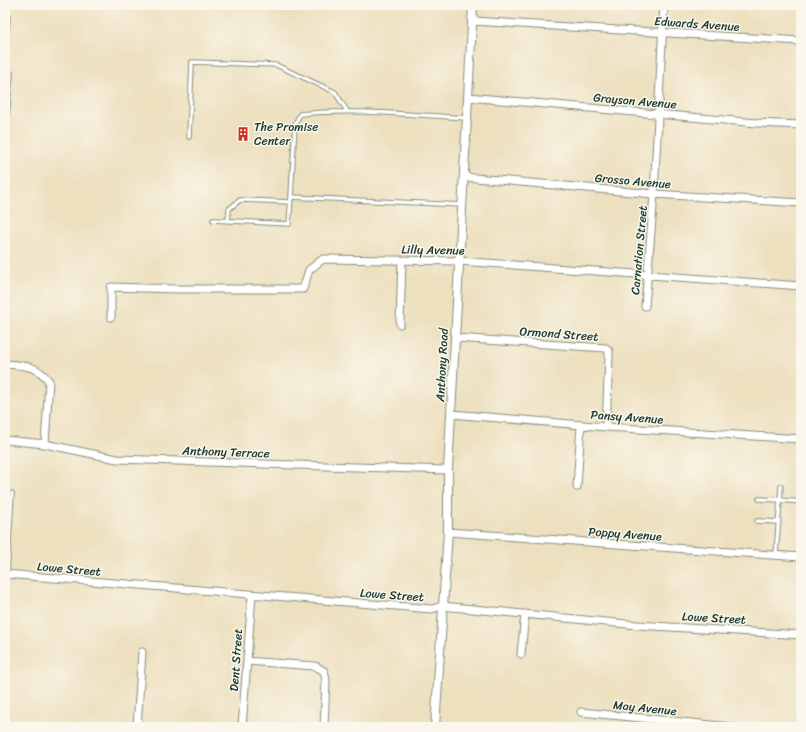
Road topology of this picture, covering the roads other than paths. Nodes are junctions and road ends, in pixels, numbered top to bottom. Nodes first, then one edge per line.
1 (473, 5) edge
2 (664, 5) edge
3 (5, 8) edge
4 (472, 21) junction
5 (662, 33) junction
6 (801, 41) edge
7 (5, 59) edge
8 (5, 72) edge
9 (468, 97) junction
10 (347, 111) junction
11 (658, 114) junction
12 (467, 118) junction
13 (801, 125) edge
14 (189, 137) dead end
15 (5, 138) edge
16 (464, 177) junction
17 (654, 194) junction
18 (291, 197) junction
19 (291, 202) junction
20 (801, 203) edge
21 (462, 205) junction
22 (213, 220) dead end
23 (228, 221) junction
24 (402, 261) junction
25 (459, 261) junction
26 (648, 275) junction
27 (801, 286) edge
28 (645, 306) dead end
29 (111, 317) dead end
30 (400, 324) dead end
31 (455, 338) junction
32 (5, 364) edge
33 (452, 414) junction
34 (581, 425) junction
35 (606, 427) junction
36 (801, 439) edge
37 (5, 440) edge
38 (45, 444) junction
39 (448, 470) junction
40 (781, 486) dead end
41 (577, 487) dead end
42 (12, 493) dead end
43 (759, 498) dead end
44 (780, 500) junction
45 (801, 502) edge
46 (757, 521) dead end
47 (779, 522) junction
48 (448, 532) junction
49 (776, 555) junction
50 (801, 557) edge
51 (6, 574) edge
52 (252, 595) junction
53 (442, 606) junction
54 (525, 614) junction
55 (801, 634) edge
56 (142, 652) dead end
57 (521, 654) dead end
58 (247, 661) junction
59 (581, 712) dead end
60 (801, 718) edge
61 (137, 727) edge
62 (242, 727) edge
63 (324, 727) edge
64 (436, 727) edge
65 (731, 727) edge
66 (800, 727) edge

1 - 4 street, Anthony Road
2 - 5 street, Carnation Street
3 - 7 lane
4 - 5 street, Edwards Avenue
4 - 9 street, Anthony Road
5 - 6 street, Edwards Avenue
5 - 11 street, Carnation Street
8 - 15 lane
9 - 11 street, Grayson Avenue
9 - 12 street, Anthony Road
10 - 12 lane
10 - 14 lane
10 - 18 lane
11 - 13 street, Grayson Avenue
11 - 17 street, Carnation Street
12 - 16 street, Anthony Road
16 - 17 street, Grosso Avenue
16 - 21 street, Anthony Road
17 - 20 street, Grosso Avenue
17 - 26 street, Carnation Street
18 - 19 lane
18 - 21 lane
19 - 23 lane
19 - 23 lane
21 - 25 street, Anthony Road
22 - 23 lane
24 - 25 street, Lilly Avenue
24 - 29 street, Lilly Avenue
24 - 30 street
25 - 26 street, Lilly Avenue
25 - 31 street, Anthony Road
26 - 27 street, Lilly Avenue
26 - 28 street, Carnation Street
31 - 33 street, Anthony Road
31 - 35 street, Ormond Street
32 - 38 street
33 - 34 street, Pansy Avenue
33 - 39 street, Anthony Road
34 - 35 street, Pansy Avenue
34 - 41 street
35 - 36 street, Pansy Avenue
37 - 38 street, Anthony Terrace
38 - 39 street, Anthony Terrace
39 - 48 street, Anthony Road
40 - 44 lane
42 - 51 lane
43 - 44 lane
44 - 45 lane
44 - 47 lane
46 - 47 lane
47 - 49 lane
48 - 49 street, Poppy Avenue
48 - 53 street, Anthony Road
49 - 50 street, Poppy Avenue
51 - 52 street, Lowe Street
52 - 53 street, Lowe Street
52 - 58 street, Dent Street
53 - 54 street, Lowe Street
53 - 64 street, Anthony Road
54 - 55 street, Lowe Street
54 - 57 street
56 - 61 street
58 - 62 street, Dent Street
58 - 63 street
59 - 65 street, May Avenue
60 - 66 street

